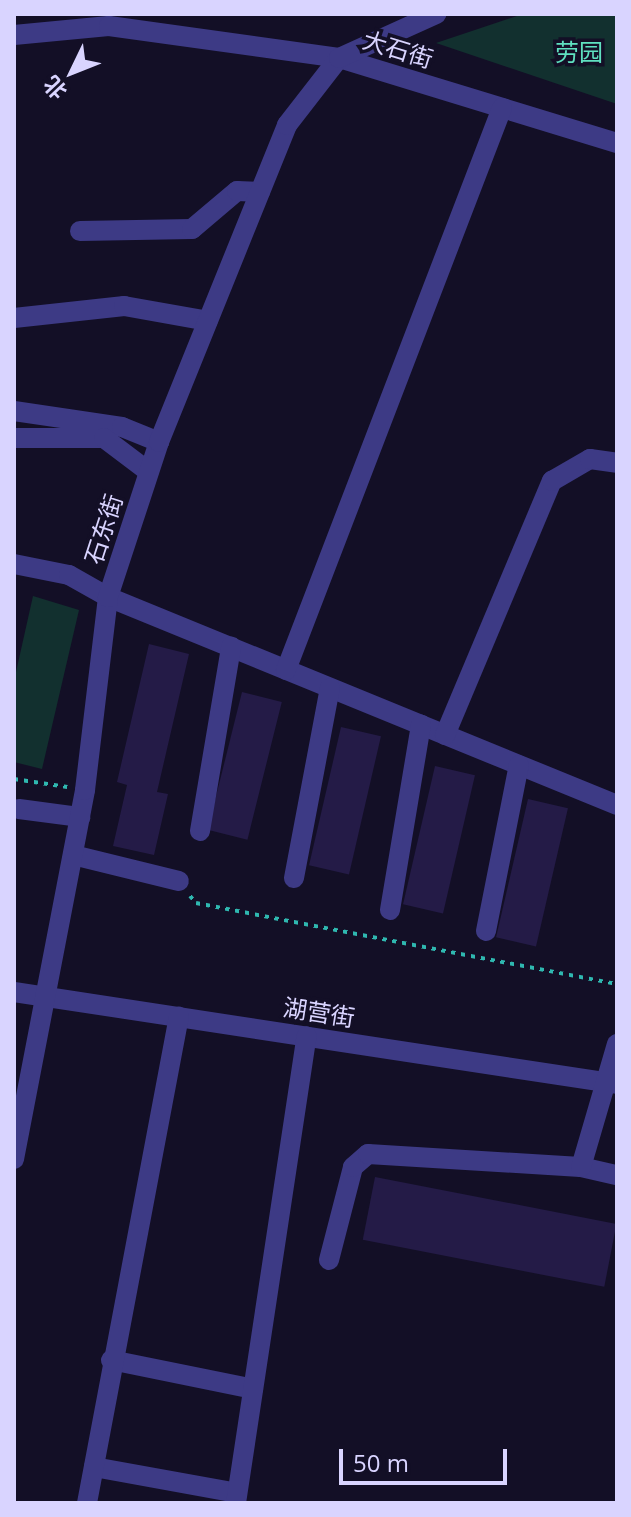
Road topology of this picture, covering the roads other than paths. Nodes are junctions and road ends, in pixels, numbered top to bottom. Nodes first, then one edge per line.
1 (436, 14) edge
2 (14, 35) edge
3 (339, 58) junction
4 (502, 108) junction
5 (617, 143) edge
6 (260, 192) junction
7 (80, 231) dead end
8 (14, 318) edge
9 (208, 321) junction
10 (14, 411) edge
11 (14, 438) edge
12 (159, 442) junction
13 (615, 455) edge
14 (149, 472) junction
15 (14, 564) edge
16 (108, 597) junction
17 (231, 647) junction
18 (286, 670) junction
19 (330, 688) junction
20 (421, 725) junction
21 (445, 735) junction
22 (519, 765) junction
23 (617, 805) edge
24 (19, 809) dead end
25 (80, 817) junction
26 (200, 831) dead end
27 (73, 855) junction
28 (294, 878) dead end
29 (179, 881) road end
30 (390, 910) dead end
31 (486, 931) dead end
32 (14, 992) edge
33 (48, 997) junction
34 (179, 1017) junction
35 (307, 1036) junction
36 (617, 1044) edge
37 (610, 1082) edge
38 (15, 1152) edge
39 (581, 1167) junction
40 (617, 1175) edge
41 (329, 1260) dead end
42 (111, 1360) junction
43 (253, 1389) junction
44 (94, 1467) junction
45 (237, 1498) edge
46 (87, 1503) edge

1 - 3 street, 石东街
2 - 3 street, 大石街
3 - 4 street, 大石街
3 - 6 street, 石东街
4 - 5 street, 大石街
4 - 18 street
6 - 7 street
6 - 9 street, 石东街
8 - 9 street
9 - 12 street, 石东街
10 - 12 street
11 - 14 street
12 - 14 street, 石东街
13 - 21 street
14 - 16 street, 石东街
15 - 16 street
16 - 17 street
16 - 25 street, 石东街
17 - 18 street
17 - 26 street
18 - 19 street
19 - 20 street
19 - 28 street
20 - 21 street
20 - 30 street
21 - 22 street
22 - 23 street
22 - 31 street
24 - 25 street
25 - 27 street, 石东街
27 - 29 street
27 - 33 street, 石东街
32 - 33 street, 湖营街
33 - 34 street, 湖营街
33 - 38 street, 石东街
34 - 35 street, 湖营街
34 - 42 street
35 - 37 street, 湖营街
35 - 43 street
36 - 37 street
37 - 39 street
39 - 40 street
39 - 41 street
42 - 43 street
42 - 44 street
43 - 45 street
44 - 45 street
44 - 46 street

